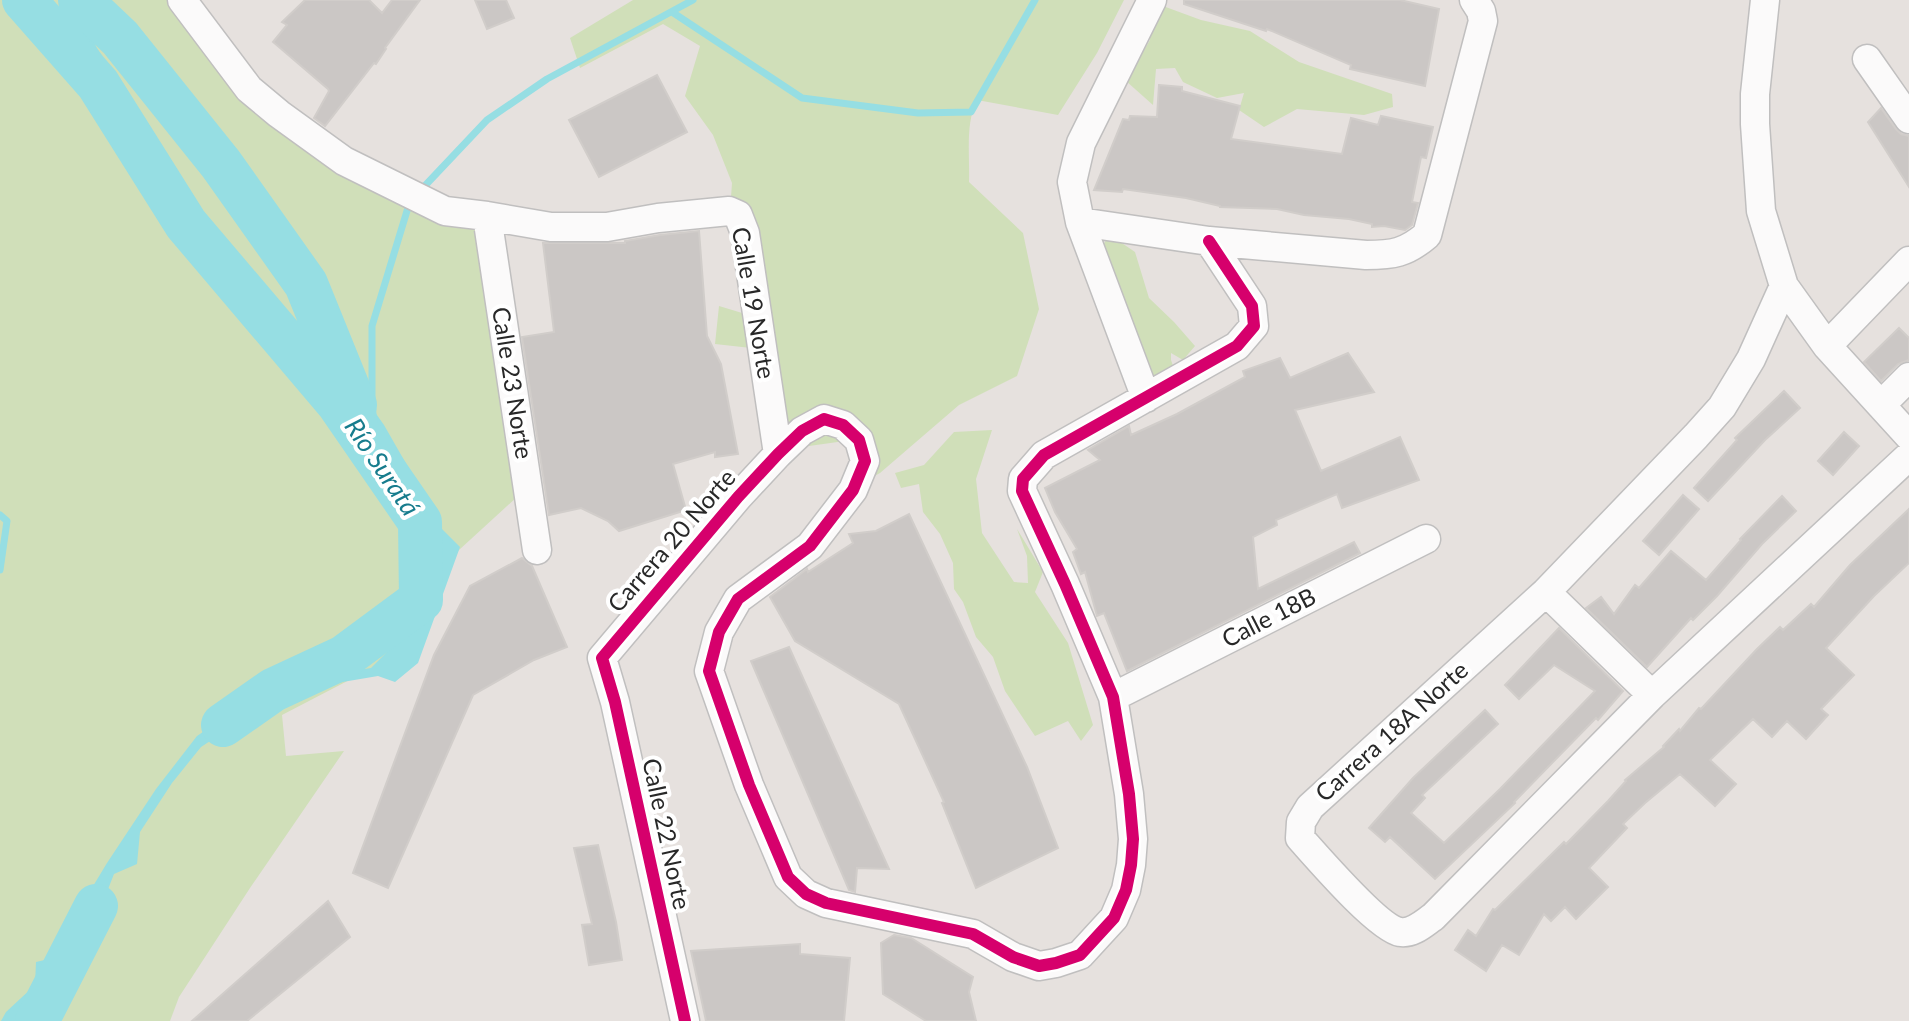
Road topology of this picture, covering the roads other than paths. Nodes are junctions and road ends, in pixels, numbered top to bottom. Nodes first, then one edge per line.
1 (182, 0) edge
2 (1152, 0) edge
3 (1474, 0) edge
4 (1765, 0) edge
5 (1867, 59) dead end
6 (1909, 119) edge
7 (487, 216) junction
8 (1080, 222) junction
9 (1209, 241) junction
10 (1909, 261) edge
11 (1784, 286) junction
12 (1827, 346) junction
13 (1909, 377) edge
14 (1146, 398) junction
15 (1881, 405) junction
16 (1909, 436) edge
17 (778, 454) junction
18 (1909, 456) edge
19 (1426, 539) dead end
20 (537, 550) dead end
21 (1546, 592) junction
22 (602, 658) joint
23 (1652, 695) junction
24 (1113, 697) junction
25 (685, 1021) edge

1 - 7 street, Calle 19 Norte
2 - 8 street
3 - 9 street
4 - 11 street
5 - 6 street
7 - 17 street, Calle 19 Norte
7 - 20 street, Calle 23 Norte
8 - 9 street
8 - 14 street
9 - 14 street
10 - 12 street
11 - 12 street
11 - 21 street, Carrera 18A Norte
12 - 15 street
13 - 15 street
14 - 24 street
15 - 16 street
17 - 22 street, Carrera 20 Norte
17 - 24 street, Carrera 20 Norte
18 - 23 street, Carrera 18A Norte
19 - 24 street, Calle 18B
21 - 23 street
21 - 23 street, Carrera 18A Norte
22 - 25 street, Calle 22 Norte

